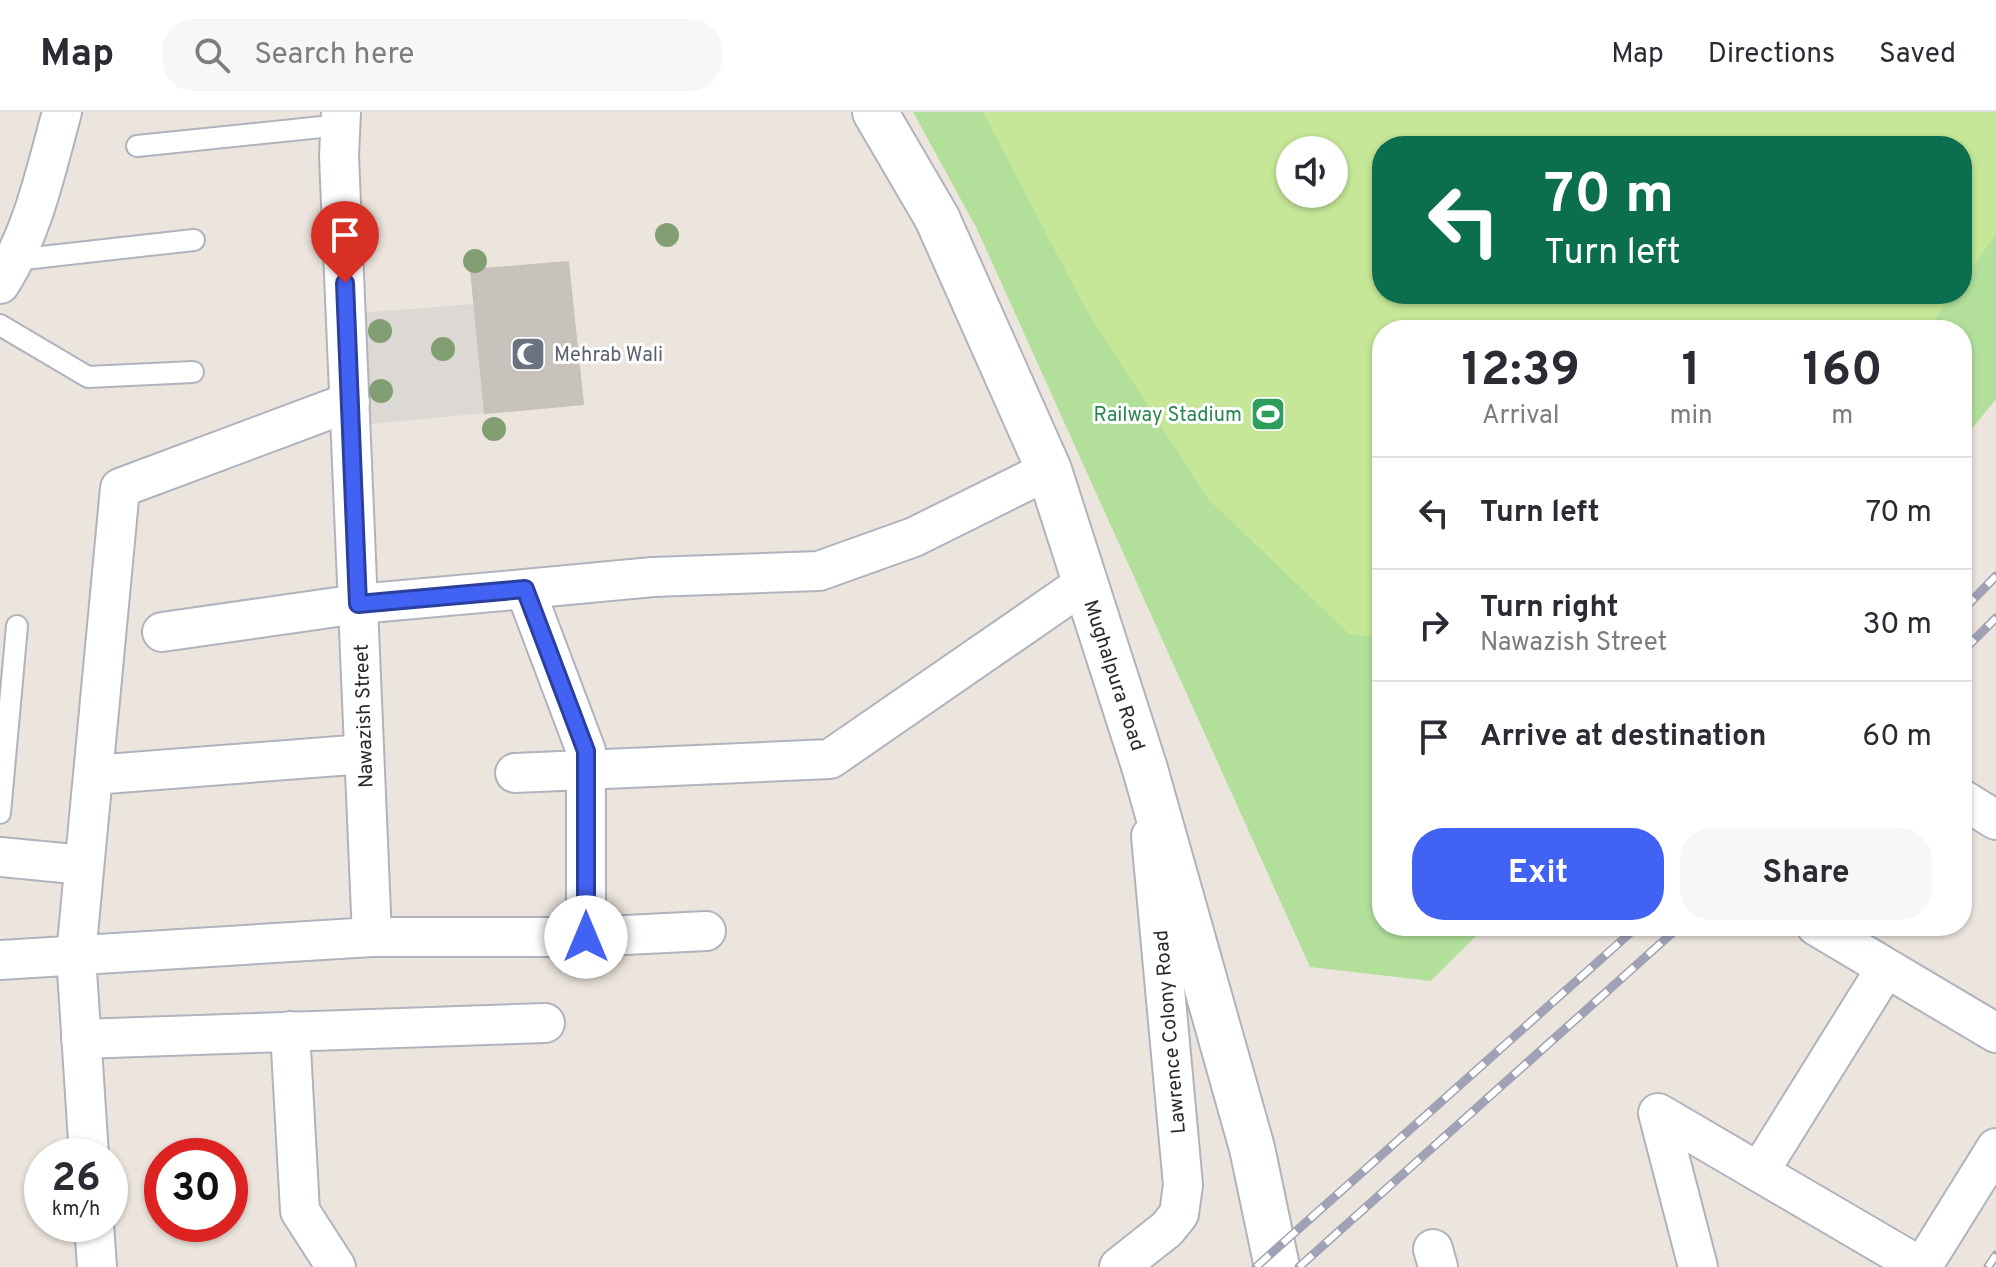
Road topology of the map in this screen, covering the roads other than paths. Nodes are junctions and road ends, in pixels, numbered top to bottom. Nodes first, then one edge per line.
1 (62, 112) edge
2 (875, 112) edge
3 (341, 119) edge
4 (137, 146) dead end
5 (194, 240) dead end
6 (8, 272) edge
7 (0, 325) edge
8 (193, 372) dead end
9 (350, 402) junction
10 (1049, 470) junction
11 (1085, 583) junction
12 (525, 589) junction
13 (358, 604) junction
14 (17, 626) dead end
15 (162, 632) dead end
16 (364, 754) junction
17 (1145, 769) junction
18 (586, 770) junction
19 (515, 773) dead end
20 (93, 775) junction
21 (1972, 805) edge
22 (0, 813) edge
23 (1996, 820) edge
24 (0, 857) edge
25 (84, 865) junction
26 (706, 931) dead end
27 (1833, 936) edge
28 (372, 937) junction
29 (586, 937) junction
30 (76, 955) junction
31 (0, 960) edge
32 (1886, 968) junction
33 (545, 1023) dead end
34 (290, 1031) junction
35 (1996, 1033) edge
36 (81, 1039) junction
37 (88, 1138) edge
38 (1996, 1148) edge
39 (1759, 1172) junction
40 (95, 1242) edge
41 (97, 1267) edge
42 (336, 1267) edge
43 (1119, 1267) edge
44 (1277, 1267) edge
45 (1698, 1267) edge
46 (1921, 1267) edge

1 - 6 street
2 - 10 main road, Mughalpura Road
3 - 4 lane
3 - 9 street, Nawazish Street
5 - 6 lane
7 - 8 lane
9 - 13 street, Nawazish Street
9 - 20 street
10 - 11 main road, Mughalpura Road
10 - 12 street
11 - 17 main road, Mughalpura Road
11 - 18 street
12 - 13 street
12 - 18 street
13 - 15 street
13 - 16 street, Nawazish Street
14 - 22 lane
16 - 20 street
16 - 28 street, Nawazish Street
17 - 43 street, Lawrence Colony Road
17 - 44 main road, Mughalpura Road
18 - 19 street
18 - 29 street
20 - 25 street
21 - 23 street
24 - 25 street
25 - 30 street
26 - 29 street
27 - 32 street
28 - 29 street
28 - 30 street
30 - 31 street
30 - 36 street
32 - 35 street
32 - 39 street
33 - 34 street
34 - 36 street
34 - 42 street
36 - 37 street
38 - 46 street
39 - 45 street
39 - 46 street
40 - 41 street

